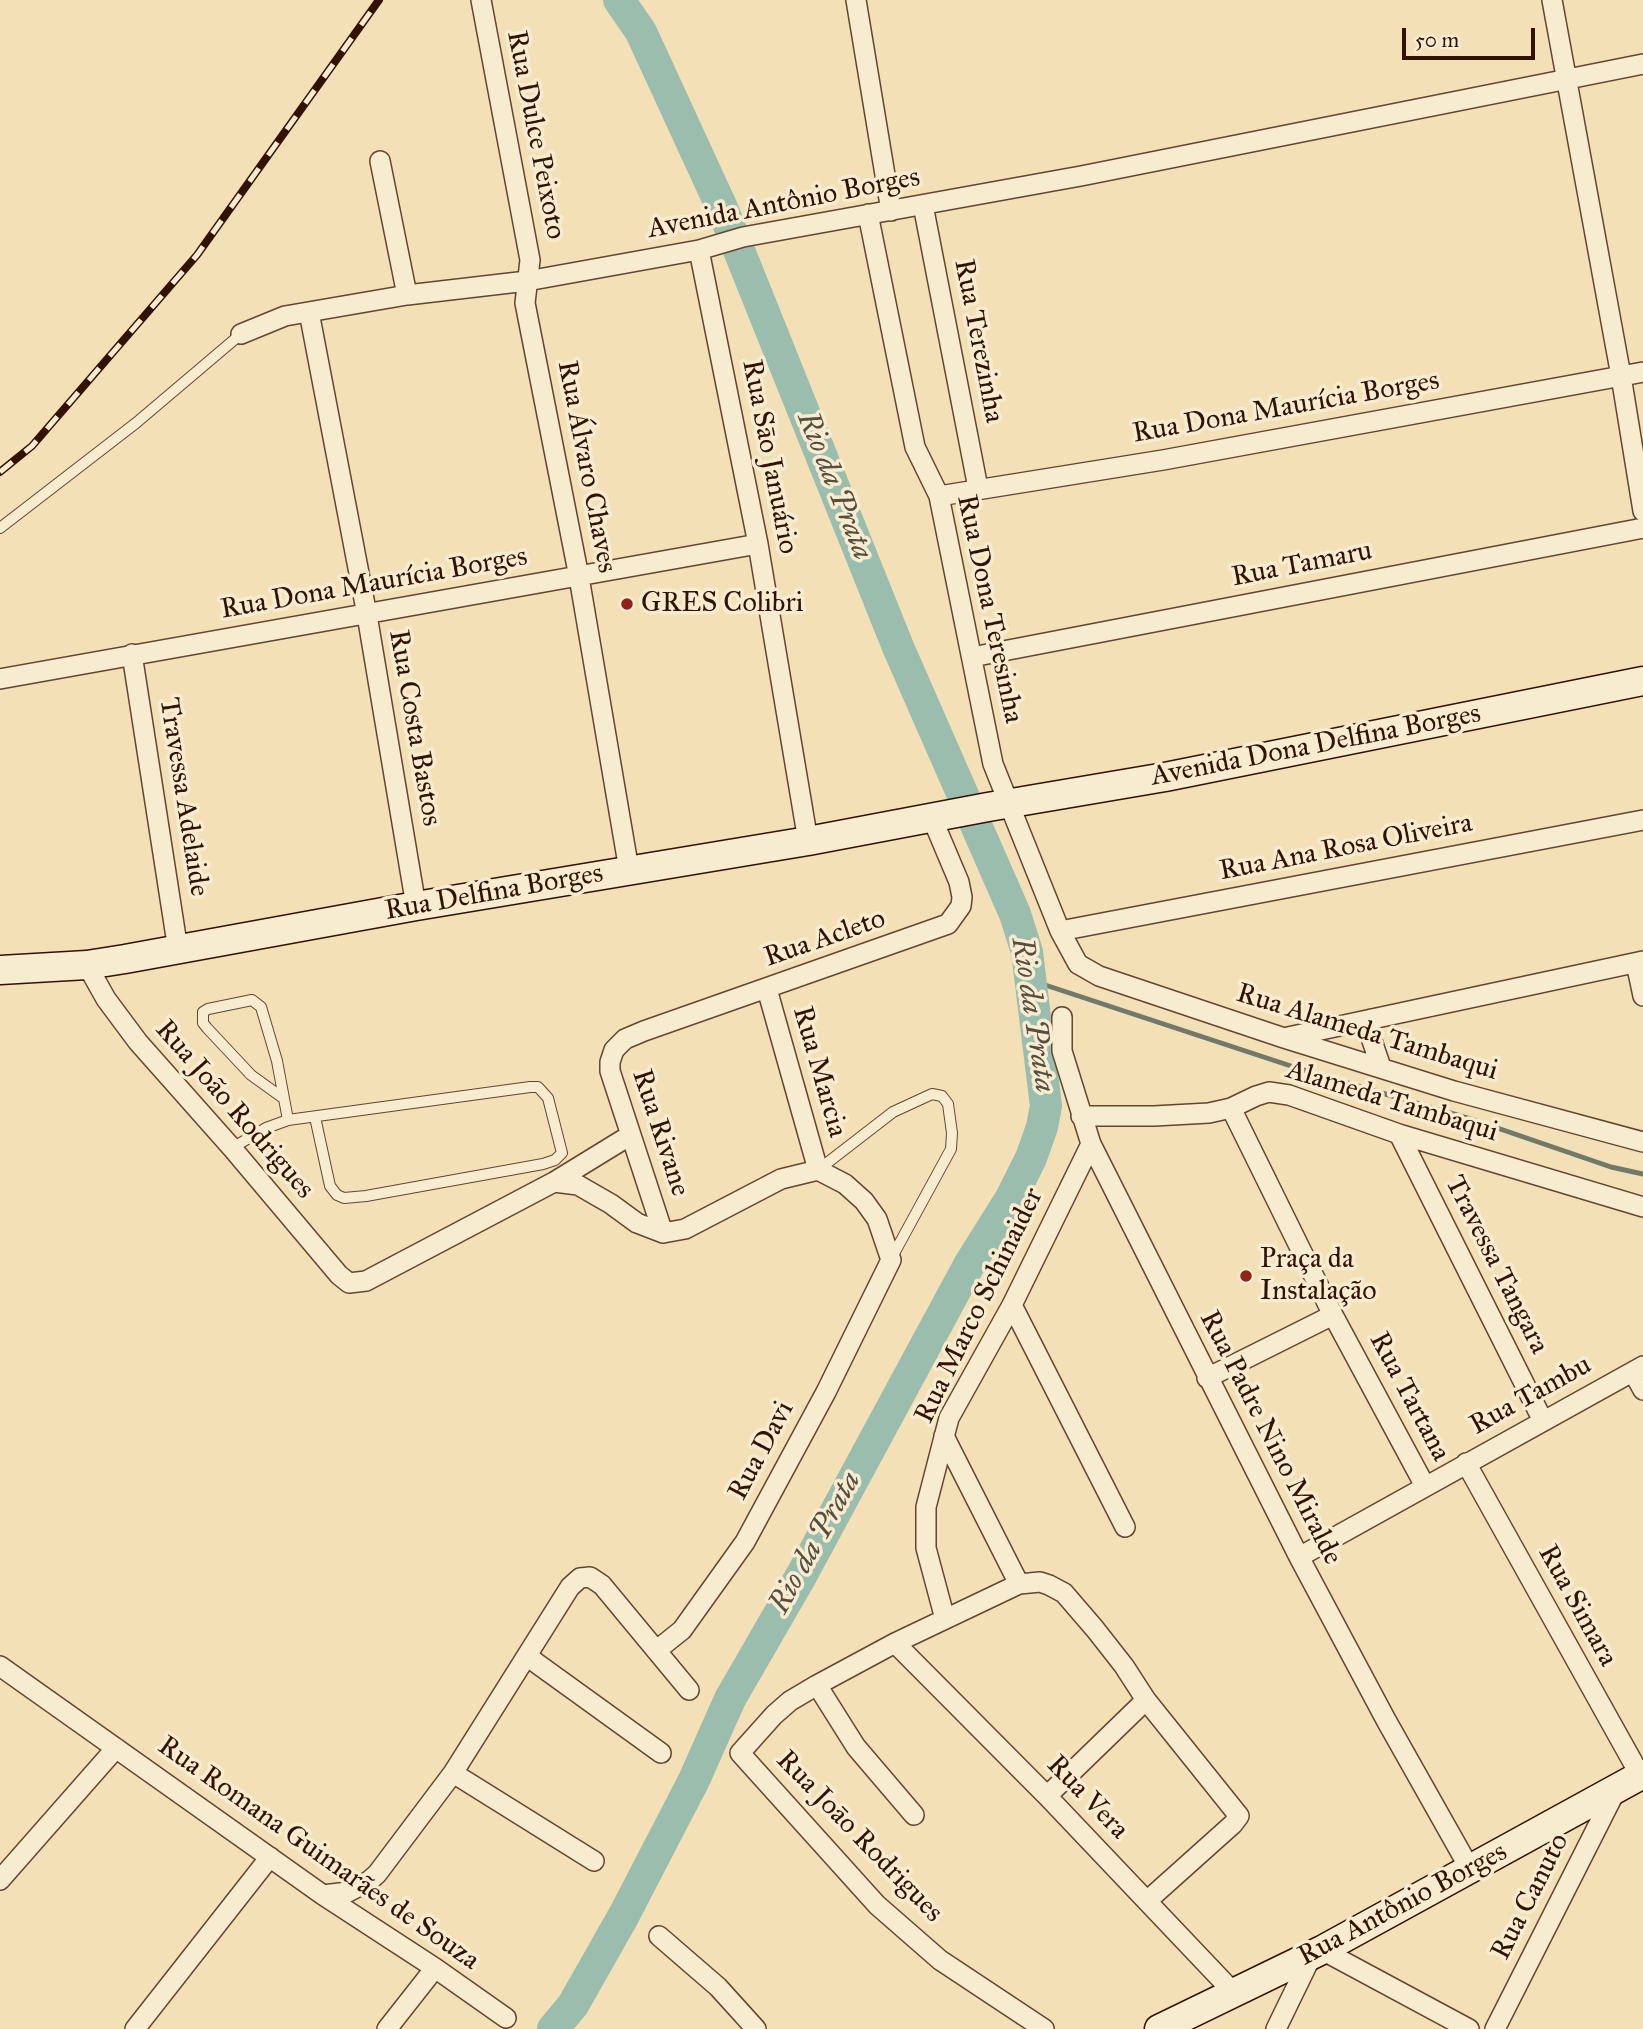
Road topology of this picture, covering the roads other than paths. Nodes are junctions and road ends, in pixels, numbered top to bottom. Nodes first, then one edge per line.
1 (481, 0) edge
2 (856, 0) edge
3 (1552, 0) edge
4 (1643, 64) edge
5 (1566, 78) junction
6 (380, 161) dead end
7 (923, 205) junction
8 (891, 211) junction
9 (868, 214) junction
10 (707, 247) junction
11 (527, 281) junction
12 (407, 295) junction
13 (309, 312) junction
14 (241, 334) joint
15 (1643, 372) edge
16 (1621, 376) junction
17 (978, 488) junction
18 (939, 496) junction
19 (1643, 511) edge
20 (0, 528) edge
21 (1643, 528) edge
22 (758, 544) junction
23 (579, 577) junction
24 (367, 615) junction
25 (132, 654) junction
26 (972, 657) junction
27 (0, 678) edge
28 (1643, 681) edge
29 (998, 805) junction
30 (940, 816) junction
31 (1643, 820) edge
32 (808, 841) junction
33 (629, 870) junction
34 (416, 906) junction
35 (1060, 930) junction
36 (178, 950) junction
37 (1639, 962) edge
38 (1077, 964) joint
39 (87, 965) junction
40 (0, 970) edge
41 (767, 989) junction
42 (1643, 996) edge
43 (1062, 1017) dead end
44 (1371, 1019) junction
45 (1284, 1038) junction
46 (614, 1050) joint
47 (1381, 1067) junction
48 (284, 1098) junction
49 (1231, 1108) junction
50 (1081, 1116) junction
51 (315, 1117) junction
52 (288, 1120) junction
53 (1399, 1134) junction
54 (629, 1136) junction
55 (1643, 1142) edge
56 (1091, 1144) junction
57 (232, 1148) junction
58 (818, 1170) junction
59 (554, 1182) junction
60 (1643, 1207) edge
61 (663, 1233) junction
62 (891, 1260) junction
63 (1012, 1305) junction
64 (1333, 1315) junction
65 (1638, 1369) edge
66 (1207, 1378) junction
67 (1643, 1390) edge
68 (1542, 1421) junction
69 (944, 1436) junction
70 (1466, 1463) junction
71 (1425, 1486) junction
72 (1125, 1527) dead end
73 (1299, 1558) junction
74 (1019, 1584) junction
75 (945, 1619) junction
76 (895, 1643) junction
77 (657, 1650) junction
78 (528, 1657) junction
79 (0, 1666) edge
80 (817, 1685) junction
81 (689, 1690) dead end
82 (1146, 1700) junction
83 (116, 1748) junction
84 (661, 1753) dead end
85 (453, 1773) junction
86 (1642, 1775) edge
87 (1616, 1790) junction
88 (1047, 1796) junction
89 (914, 1815) dead end
90 (270, 1857) junction
91 (594, 1861) dead end
92 (1470, 1869) junction
93 (0, 1880) edge
94 (323, 1895) junction
95 (1147, 1901) junction
96 (659, 1936) dead end
97 (1317, 1952) junction
98 (435, 1968) junction
99 (1235, 1994) junction
100 (506, 2018) dead end
101 (135, 2029) edge
102 (387, 2029) edge
103 (756, 2029) edge
104 (1044, 2029) edge
105 (1159, 2029) edge
106 (1276, 2029) edge
107 (1469, 2029) edge
108 (1495, 2029) edge

1 - 11 street, Rua Dulce Peixoto
2 - 8 street
3 - 5 street
4 - 5 street, Avenida Antônio Borges
5 - 7 street, Avenida Antônio Borges
5 - 16 street
6 - 12 street
7 - 8 street, Avenida Antônio Borges
7 - 17 street, Rua Terezinha
8 - 9 street, Avenida Antônio Borges
9 - 10 street, Avenida Antônio Borges
9 - 18 street, Rua Dona Teresinha
10 - 11 street, Avenida Antônio Borges
10 - 22 street, Rua Sāo Januário
11 - 12 street, Avenida Antônio Borges
11 - 23 street, Rua Álvaro Chaves
12 - 13 street, Avenida Antônio Borges
13 - 14 street, Avenida Antônio Borges
13 - 24 street, Rua Costa Bastos
14 - 20 lane, Avenida Antônio Borges
15 - 16 street, Rua Dona Maurícia Borges
16 - 17 street, Rua Dona Maurícia Borges
16 - 19 street
17 - 18 street, Rua Dona Maurícia Borges
18 - 26 street, Rua Dona Teresinha
21 - 26 street, Rua Tamaru
22 - 23 street, Rua Dona Maurícia Borges
22 - 32 street, Rua Sāo Januário
23 - 24 street, Rua Dona Maurícia Borges
23 - 33 street, Rua Álvaro Chaves
24 - 25 street, Rua Dona Maurícia Borges
24 - 34 street, Rua Costa Bastos
25 - 27 street, Rua Dona Maurícia Borges
25 - 36 street, Travessa Adelaide
26 - 29 street, Rua Dona Teresinha
28 - 29 street, Avenida Dona Delfina Borges
29 - 30 street, Rua Delfina Borges
29 - 35 street, Rua Dona Teresinha
30 - 32 street, Rua Delfina Borges
30 - 41 street, Rua Acleto
31 - 35 street, Rua Ana Rosa Oliveira
32 - 33 street, Rua Delfina Borges
33 - 34 street, Rua Delfina Borges
34 - 36 street, Rua Delfina Borges
35 - 38 street, Rua Dona Teresinha
36 - 39 street, Rua Delfina Borges
37 - 42 street
37 - 44 street
38 - 45 street, Rua Alameda Tambaqui
39 - 40 street, Rua Delfina Borges
39 - 57 street, Rua João Rodrigues
41 - 46 street, Rua Acleto
41 - 58 street, Rua Marcia
43 - 50 street, Rua Padre Nino Miralde
44 - 45 street
44 - 47 street
45 - 47 street, Rua Alameda Tambaqui
46 - 54 street, Rua Rivane
47 - 55 street, Rua Alameda Tambaqui
48 - 48 lane
48 - 52 lane
49 - 50 street, Alameda Tambaqui
49 - 53 street, Alameda Tambaqui
49 - 64 street, Rua Tartana
50 - 56 street, Rua Padre Nino Miralde
51 - 51 lane
51 - 52 lane
52 - 57 lane
53 - 60 street, Alameda Tambaqui
53 - 68 street, Travessa Tangara
54 - 59 street
54 - 61 street, Rua Rivane
56 - 63 street, Rua Marco Schinaider
56 - 66 street, Rua Padre Nino Miralde
57 - 59 street, Rua João Rodrigues
58 - 61 street, Rua Davi
58 - 62 street
58 - 62 lane, Rua Davi
59 - 61 street
62 - 77 street, Rua Davi
63 - 69 street, Rua Marco Schinaider
63 - 72 street
64 - 66 street
64 - 71 street, Rua Tartana
65 - 67 street
65 - 68 street, Rua Tambu
66 - 73 street, Rua Padre Nino Miralde
68 - 70 street, Rua Tambu
69 - 74 street
69 - 75 street, Rua Marco Schinaider
70 - 71 street, Rua Tambu
70 - 86 street, Rua Simara
71 - 73 street, Rua Tambu
73 - 92 street, Rua Padre Nino Miralde
74 - 75 street
74 - 82 street
75 - 76 street
76 - 80 street
76 - 88 street, Rua Vera
77 - 78 street
77 - 81 street
78 - 84 street
78 - 85 street
79 - 83 street, Rua Romana Guimarães de Souza
80 - 89 street
80 - 104 street, Rua Joāo Rodrigues
82 - 88 street
82 - 95 street
83 - 90 street, Rua Romana Guimarães de Souza
83 - 93 street
85 - 91 street
85 - 94 street
86 - 87 street, Rua Antônio Borges
87 - 92 street, Rua Antônio Borges
87 - 108 street, Rua Canuto
88 - 95 street, Rua Vera
90 - 94 street, Rua Romana Guimarães de Souza
90 - 101 street
92 - 97 street, Rua Antônio Borges
94 - 98 street, Rua Romana Guimarães de Souza
95 - 99 street, Rua Vera
96 - 103 street
97 - 99 street, Rua Antônio Borges
97 - 106 street
97 - 107 street
98 - 100 street, Rua Romana Guimarães de Souza
98 - 102 street
99 - 105 street, Rua Antônio Borges

